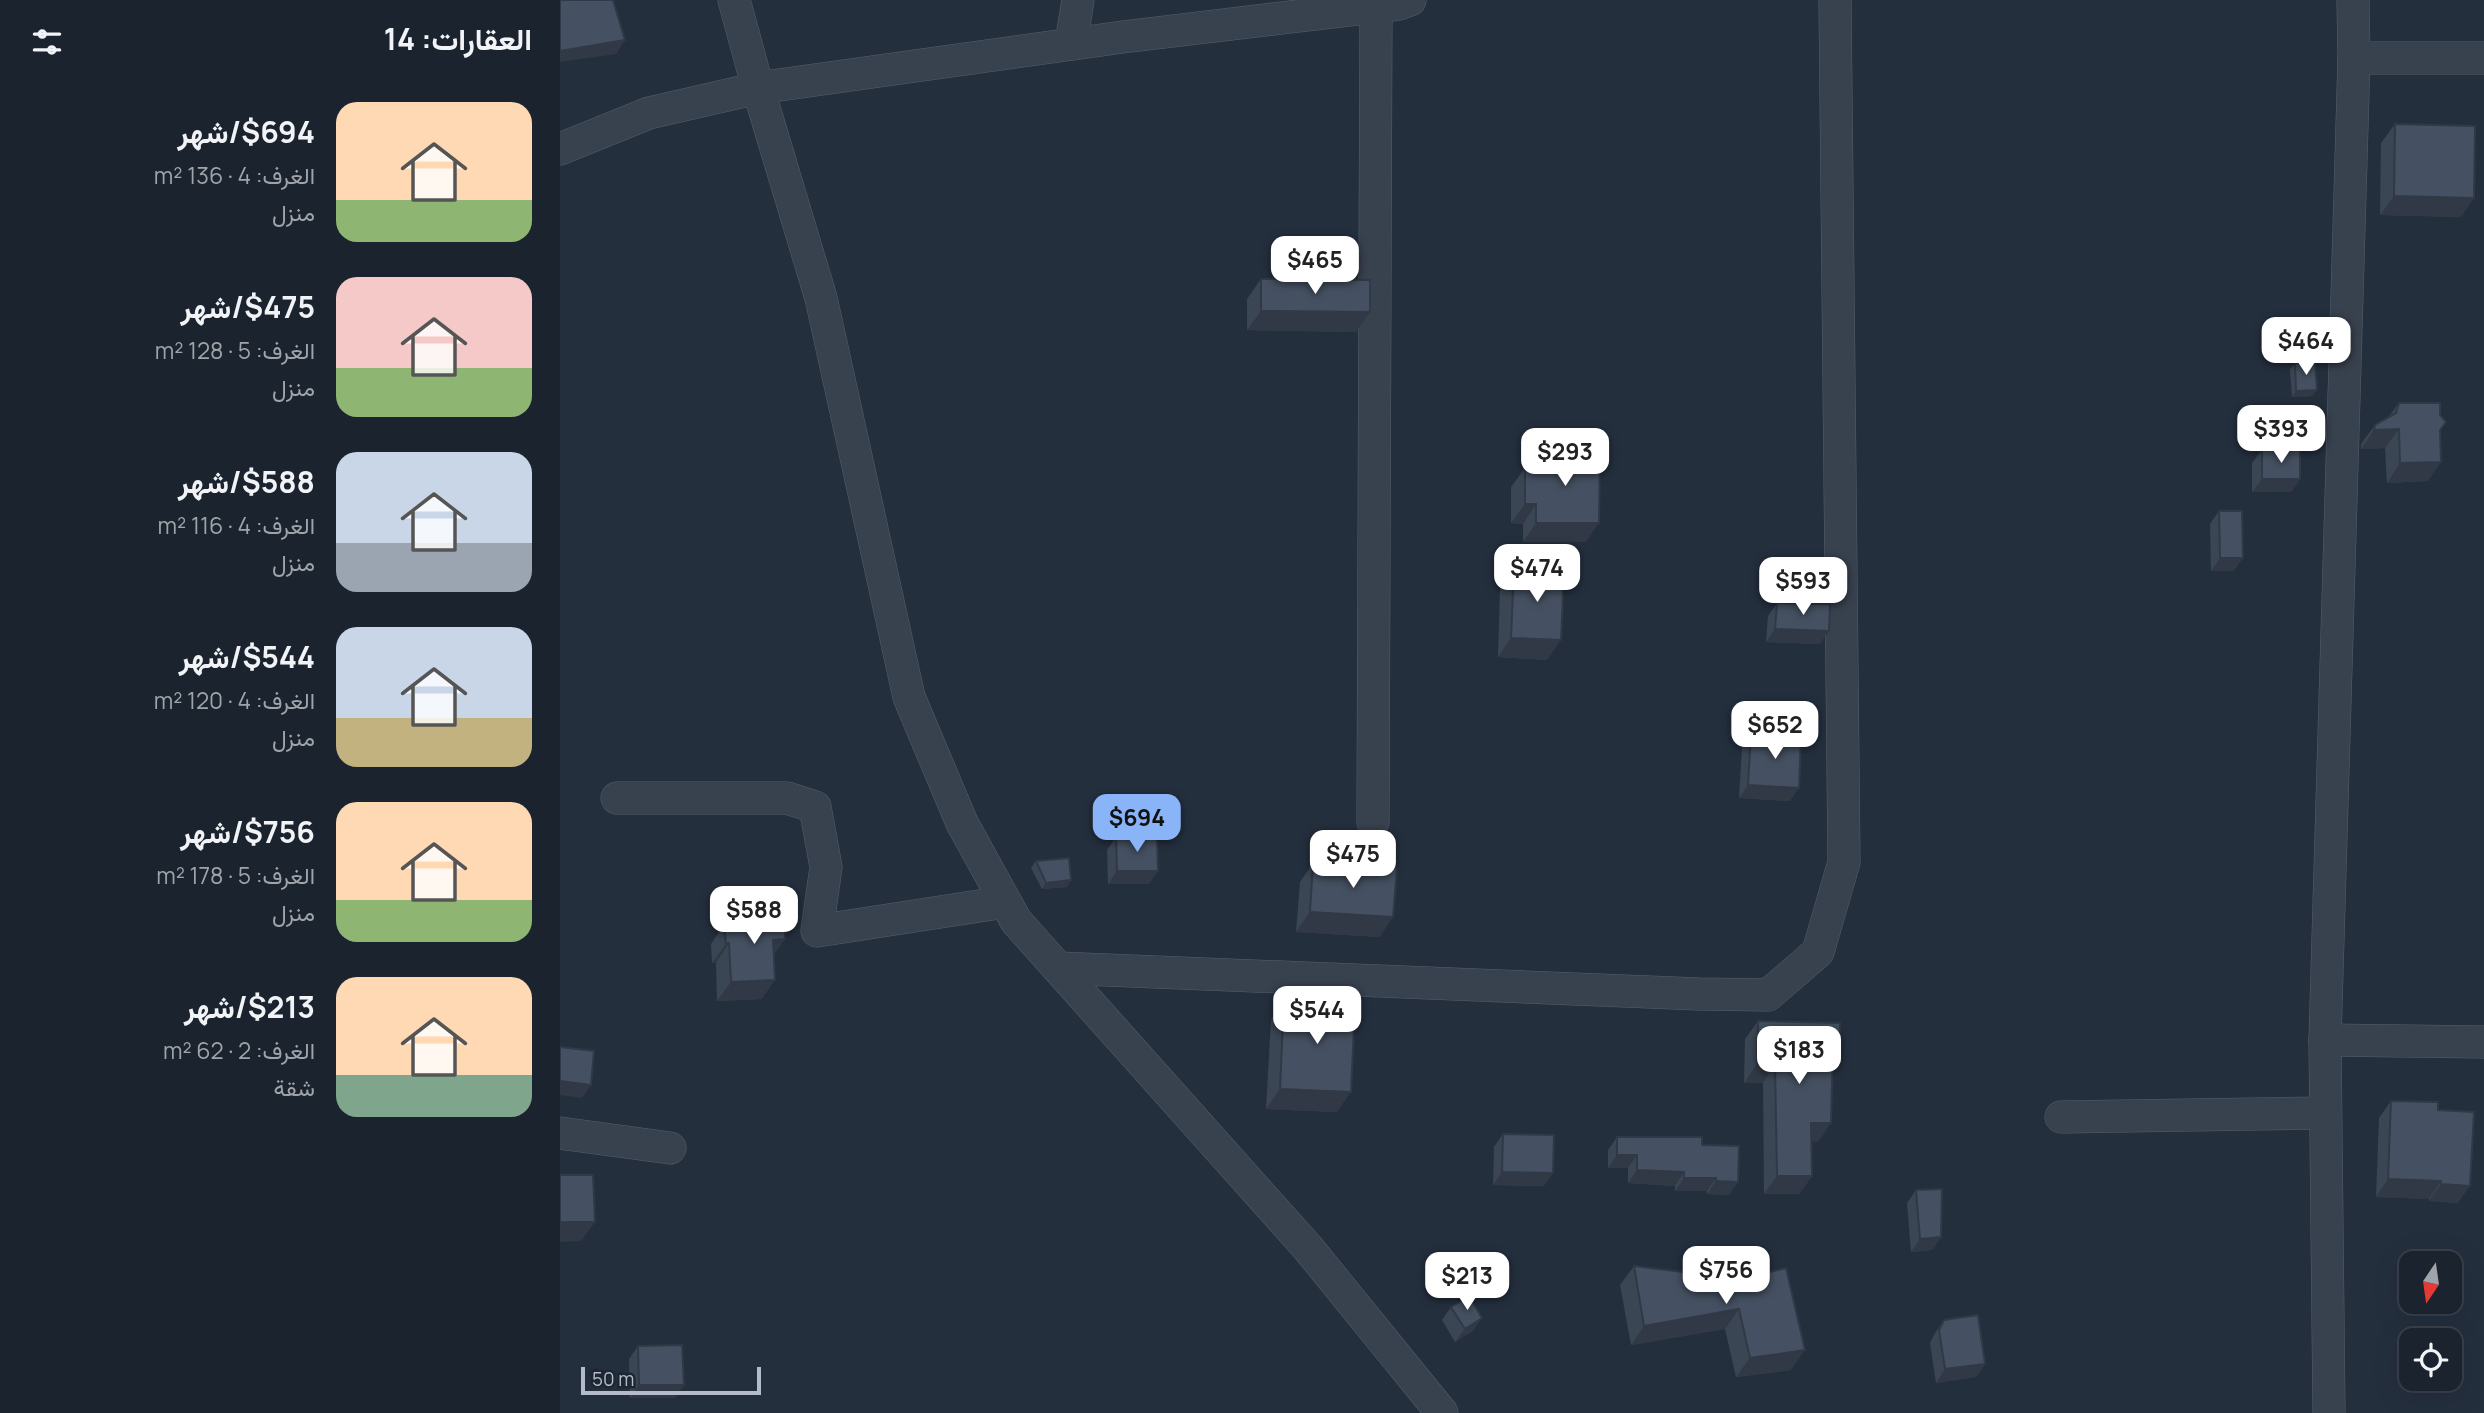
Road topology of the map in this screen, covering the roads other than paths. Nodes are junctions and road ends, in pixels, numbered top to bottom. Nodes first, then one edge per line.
1 (734, 0) edge
2 (1078, 0) edge
3 (1410, 0) edge
4 (1835, 0) edge
5 (2353, 0) edge
6 (1376, 6) junction
7 (1071, 44) junction
8 (2354, 58) junction
9 (2484, 58) edge
10 (758, 88) junction
11 (560, 149) edge
12 (617, 798) dead end
13 (1373, 822) dead end
14 (1005, 902) junction
15 (1058, 968) junction
16 (2325, 1040) junction
17 (2484, 1042) edge
18 (2325, 1113) junction
19 (2061, 1117) dead end
20 (560, 1133) edge
21 (670, 1148) dead end
22 (1442, 1413) edge
23 (2329, 1413) edge

1 - 10 street
2 - 7 street
3 - 6 street
4 - 15 street
5 - 8 street
6 - 7 street
6 - 13 street
7 - 10 street
8 - 9 street
8 - 16 street
10 - 11 street
10 - 14 street
12 - 14 street
14 - 15 street
15 - 22 street
16 - 17 street
16 - 18 street
18 - 19 street
18 - 23 street
20 - 21 street

